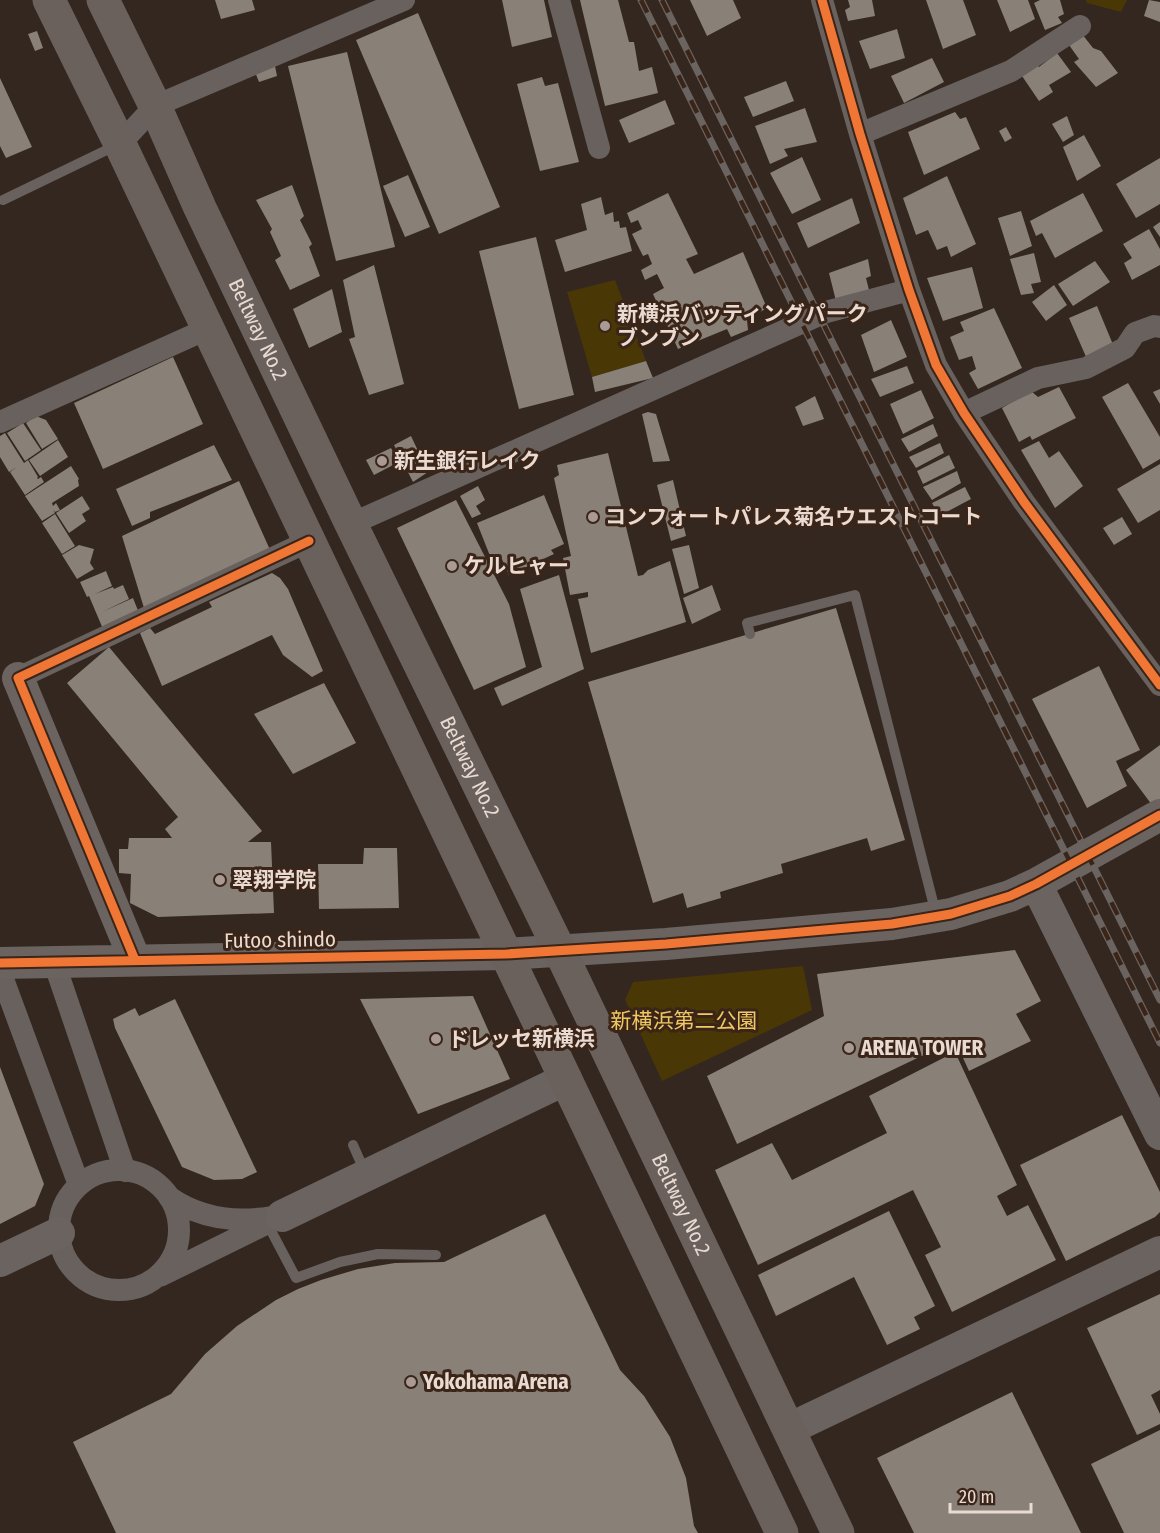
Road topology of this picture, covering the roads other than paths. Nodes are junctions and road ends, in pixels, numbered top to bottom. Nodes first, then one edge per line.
1 (49, 0) edge
2 (103, 0) edge
3 (404, 0) edge
4 (559, 0) edge
5 (822, 0) edge
6 (1080, 26) dead end
7 (155, 106) junction
8 (860, 134) junction
9 (120, 144) junction
10 (599, 148) dead end
11 (3, 200) dead end
12 (909, 290) junction
13 (1160, 327) edge
14 (207, 328) junction
15 (964, 413) junction
16 (0, 422) edge
17 (351, 524) junction
18 (309, 542) junction
19 (750, 634) dead end
20 (18, 678) joint
21 (1160, 685) edge
22 (1160, 815) edge
23 (1036, 884) junction
24 (937, 917) junction
25 (560, 951) junction
26 (506, 954) junction
27 (135, 960) junction
28 (54, 962) junction
29 (0, 963) edge
30 (0, 971) edge
31 (566, 1079) junction
32 (1160, 1134) edge
33 (353, 1145) dead end
34 (124, 1171) junction
35 (366, 1175) junction
36 (79, 1185) junction
37 (169, 1197) junction
38 (271, 1219) junction
39 (58, 1233) junction
40 (1160, 1252) edge
41 (436, 1255) dead end
42 (0, 1261) edge
43 (156, 1278) junction
44 (789, 1429) junction
45 (782, 1533) edge
46 (838, 1533) edge

1 - 9 main road
2 - 7 main road, Beltway No.2
3 - 7 street
4 - 10 street
5 - 8 street
6 - 8 street
7 - 9 street
7 - 17 main road, Beltway No.2
8 - 12 street
9 - 11 lane
9 - 14 main road
12 - 15 street
12 - 17 street
13 - 15 street
14 - 16 street
14 - 18 main road
15 - 21 street
17 - 25 main road, Beltway No.2
18 - 20 street
18 - 26 main road
19 - 24 lane
20 - 27 street
22 - 23 street, Futoo shindo
23 - 24 street, Futoo shindo
23 - 32 street
24 - 25 street, Futoo shindo
25 - 26 street, Futoo shindo
25 - 44 main road, Beltway No.2
26 - 27 street, Futoo shindo
26 - 31 main road
27 - 28 street, Futoo shindo
28 - 29 street, Futoo shindo
28 - 34 street
30 - 36 street
31 - 35 street
31 - 45 main road
33 - 35 lane
34 - 36 street
34 - 37 street
35 - 38 street
36 - 39 street
37 - 38 street
37 - 43 street
38 - 41 lane
38 - 43 street
39 - 42 street
39 - 43 street
40 - 44 street
44 - 46 main road, Beltway No.2

